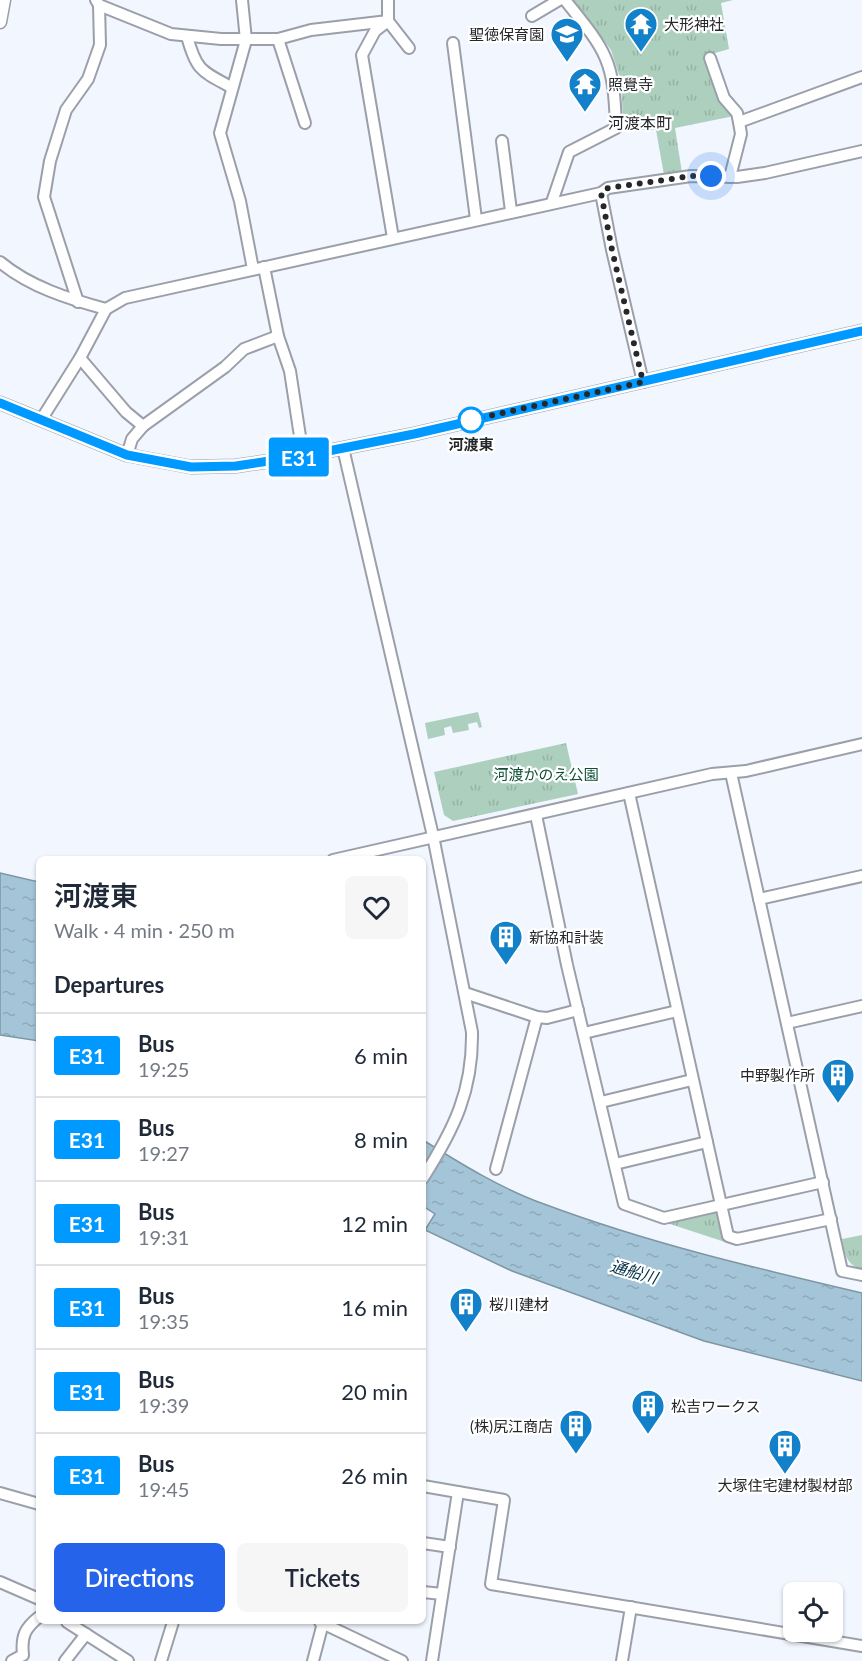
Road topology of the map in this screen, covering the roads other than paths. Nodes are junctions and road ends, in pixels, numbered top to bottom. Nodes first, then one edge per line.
1 (4, 0) edge
2 (242, 0) edge
3 (388, 0) edge
4 (559, 0) edge
5 (565, 0) edge
6 (98, 3) edge
7 (532, 16) dead end
8 (388, 21) junction
9 (0, 22) edge
10 (187, 36) junction
11 (278, 39) junction
12 (246, 40) junction
13 (453, 43) dead end
14 (409, 48) dead end
15 (710, 58) dead end
16 (862, 77) edge
17 (231, 87) junction
18 (739, 122) junction
19 (305, 123) dead end
20 (502, 141) dead end
21 (862, 150) edge
22 (730, 177) junction
23 (601, 193) junction
24 (552, 202) junction
25 (511, 212) junction
26 (476, 219) junction
27 (393, 238) junction
28 (0, 262) edge
29 (259, 268) junction
30 (78, 302) junction
31 (106, 309) junction
32 (862, 331) edge
33 (278, 336) junction
34 (80, 358) junction
35 (643, 382) junction
36 (0, 403) edge
37 (40, 420) junction
38 (143, 426) junction
39 (343, 448) junction
40 (127, 455) junction
41 (303, 456) junction
42 (862, 744) edge
43 (731, 773) junction
44 (629, 793) junction
45 (536, 814) junction
46 (433, 836) junction
47 (350, 856) edge
48 (862, 876) edge
49 (759, 899) junction
50 (465, 993) junction
51 (862, 1006) edge
52 (578, 1010) junction
53 (677, 1011) junction
54 (537, 1017) junction
55 (788, 1023) junction
56 (584, 1033) junction
57 (692, 1080) junction
58 (600, 1102) junction
59 (707, 1142) junction
60 (615, 1164) junction
61 (496, 1169) dead end
62 (426, 1173) edge
63 (823, 1182) junction
64 (722, 1205) junction
65 (831, 1219) junction
66 (862, 1275) edge
67 (426, 1487) edge
68 (458, 1492) junction
69 (0, 1493) edge
70 (36, 1503) edge
71 (426, 1543) edge
72 (450, 1547) junction
73 (0, 1582) edge
74 (426, 1592) edge
75 (442, 1594) junction
76 (36, 1598) edge
77 (631, 1607) junction
78 (36, 1620) edge
79 (71, 1624) edge
80 (172, 1624) edge
81 (322, 1624) edge
82 (326, 1624) edge
83 (86, 1634) junction
84 (862, 1646) edge
85 (12, 1661) edge
86 (65, 1661) edge
87 (128, 1661) edge
88 (161, 1661) edge
89 (313, 1661) edge
90 (402, 1661) edge
91 (432, 1661) edge
92 (622, 1661) edge

1 - 9 street
2 - 12 street
3 - 8 street
4 - 7 street
5 - 24 street
6 - 10 street
6 - 30 street
8 - 11 street
8 - 14 street
8 - 27 street
10 - 12 street
10 - 17 street
11 - 12 street
11 - 19 street
12 - 17 street
13 - 26 street
15 - 18 street
16 - 18 street
17 - 29 street
18 - 22 street
20 - 25 street
21 - 22 street
22 - 23 street
23 - 24 street
23 - 35 street
24 - 25 street
25 - 26 street
26 - 27 street
27 - 29 street
28 - 30 street
29 - 31 street
29 - 33 street
30 - 31 street
31 - 34 street
32 - 35 street
33 - 38 street
33 - 41 street
34 - 37 street
34 - 38 street
35 - 39 street
36 - 37 street
37 - 40 street
38 - 40 street
39 - 41 street
39 - 46 street
40 - 41 street
42 - 43 street
43 - 44 street
43 - 49 street
44 - 45 street
44 - 53 street
45 - 46 street
45 - 52 street
46 - 47 street
46 - 50 street
48 - 49 street
49 - 55 street
50 - 54 street
50 - 62 street
51 - 55 street
52 - 54 street
52 - 56 street
53 - 56 street
53 - 57 street
54 - 61 street
55 - 63 street
56 - 58 street
57 - 58 street
57 - 59 street
58 - 60 street
59 - 60 street
59 - 64 street
60 - 64 street
63 - 64 street
63 - 65 street
64 - 65 street
65 - 66 street
67 - 68 street
68 - 72 street
68 - 77 street
69 - 70 street
71 - 72 street
72 - 75 street
73 - 76 street
74 - 75 street
75 - 91 street
77 - 84 street
77 - 92 street
78 - 85 street
79 - 83 street
80 - 88 street
81 - 89 street
82 - 90 street
83 - 86 street
83 - 87 street

